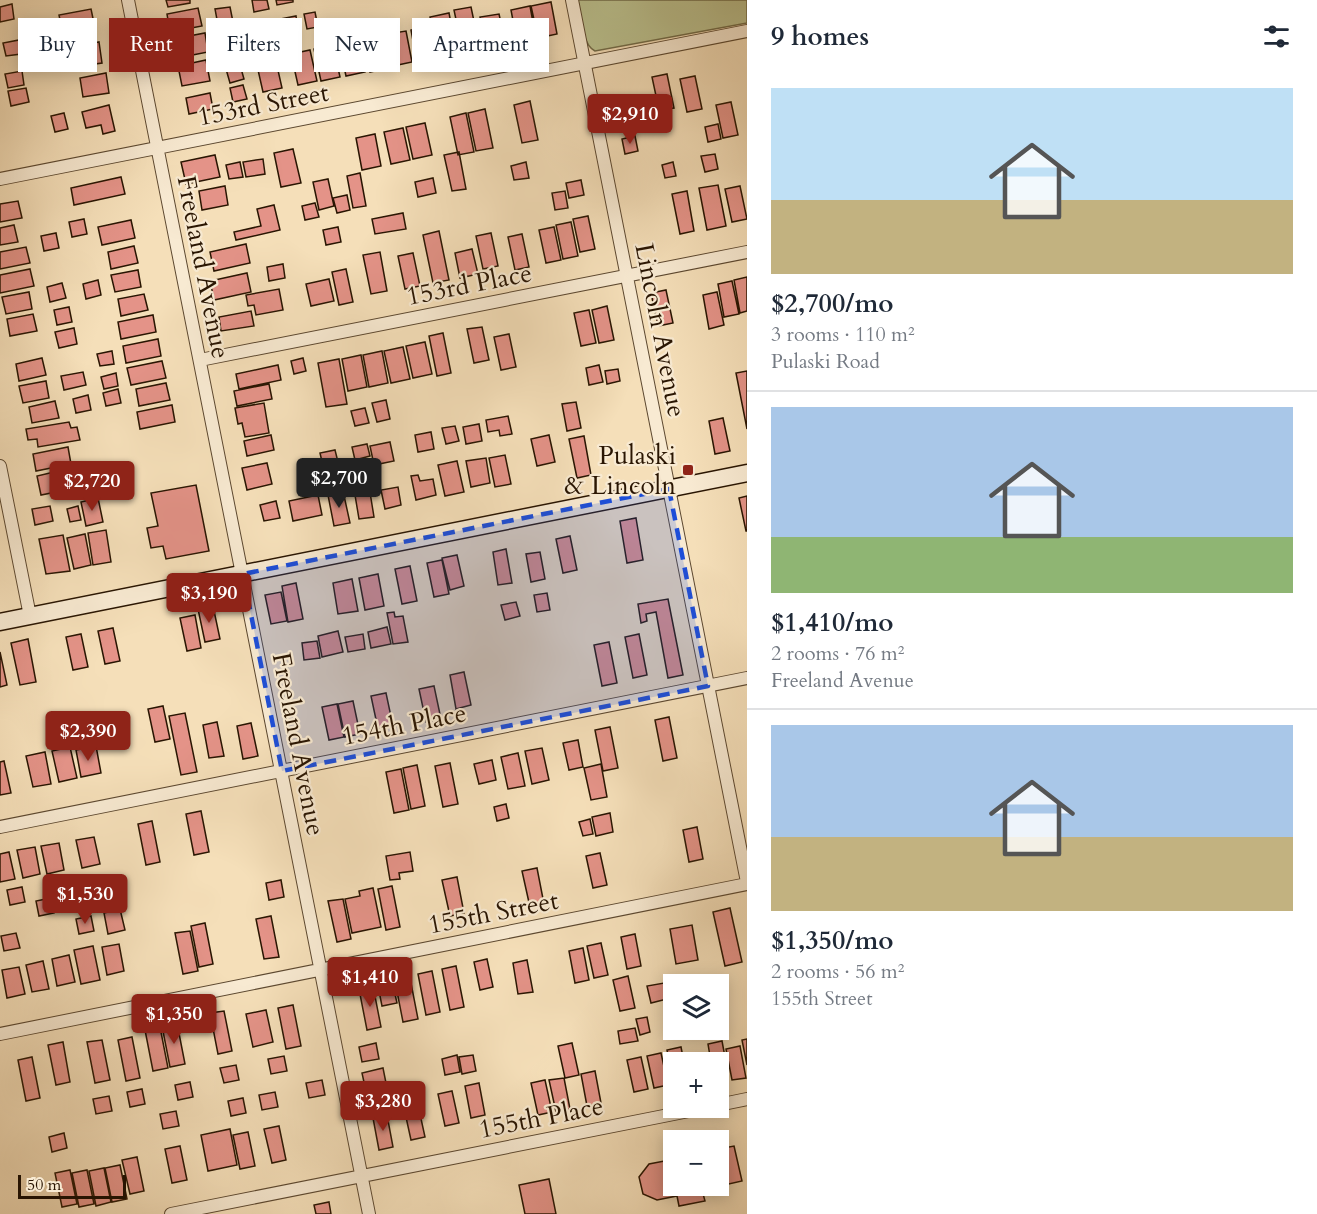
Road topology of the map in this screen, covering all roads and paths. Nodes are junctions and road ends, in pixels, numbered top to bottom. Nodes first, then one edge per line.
1 (128, 0) edge
2 (572, 0) edge
3 (747, 31) edge
4 (584, 63) junction
5 (157, 147) junction
6 (0, 179) edge
7 (747, 252) edge
8 (627, 275) junction
9 (200, 360) junction
10 (0, 465) edge
11 (747, 473) edge
12 (669, 489) junction
13 (243, 574) junction
14 (30, 616) junction
15 (0, 622) edge
16 (747, 678) edge
17 (708, 686) junction
18 (282, 771) junction
19 (0, 827) edge
20 (747, 883) edge
21 (321, 970) junction
22 (0, 1034) edge
23 (747, 1099) edge
24 (729, 1103) edge
25 (663, 1116) edge
26 (362, 1176) junction
27 (171, 1214) edge
28 (369, 1214) edge

1 - 5 street, Freeland Avenue
2 - 4 street, Lincoln Avenue
3 - 4 street, 153rd Street
4 - 5 street, 153rd Street
4 - 8 street, Lincoln Avenue
5 - 6 street, 153rd Street
5 - 9 street, Freeland Avenue
7 - 8 street, 153rd Place
8 - 9 street, 153rd Place
8 - 12 street, Lincoln Avenue
9 - 13 street, Freeland Avenue
10 - 14 street
11 - 12 street
12 - 13 street
12 - 17 street, Lincoln Avenue
13 - 14 street
13 - 18 street, Freeland Avenue
14 - 15 street
16 - 17 street, 154th Place
17 - 18 street, 154th Place
17 - 20 street, Lincoln Avenue
18 - 19 street, 154th Place
18 - 21 street, Freeland Avenue
20 - 21 street, 155th Street
21 - 22 street, 155th Street
21 - 26 street, Freeland Avenue
23 - 24 street
25 - 26 street, 155th Place
26 - 27 street, 155th Place
26 - 28 street, Freeland Avenue

